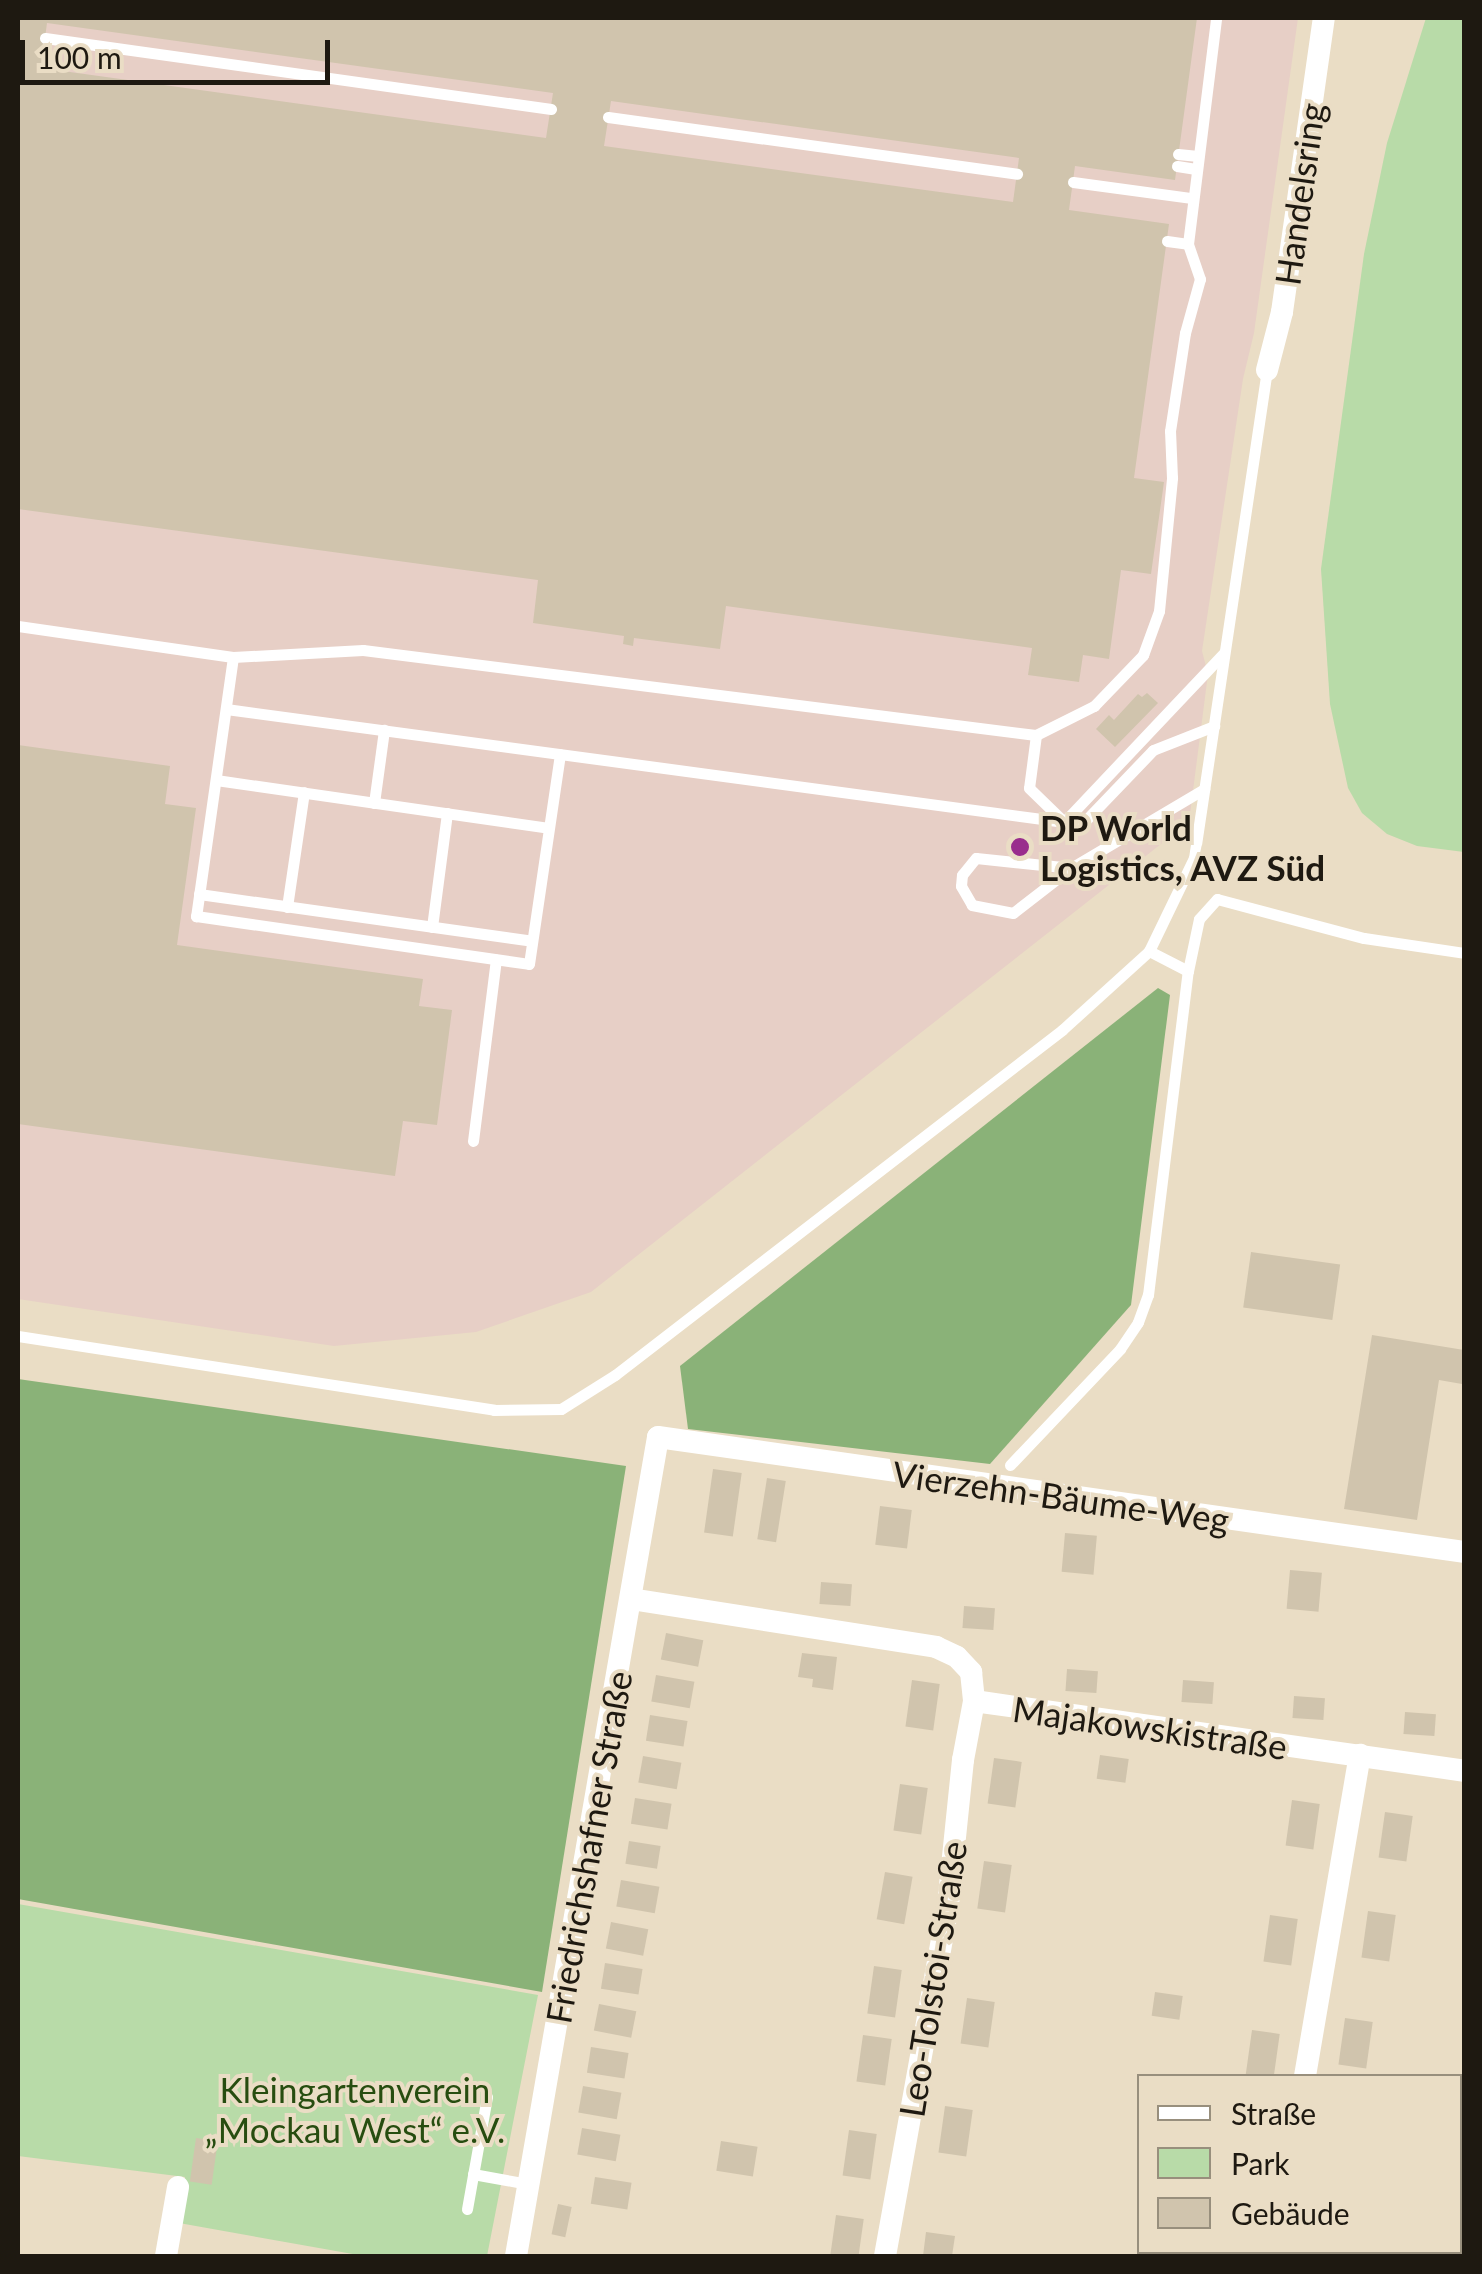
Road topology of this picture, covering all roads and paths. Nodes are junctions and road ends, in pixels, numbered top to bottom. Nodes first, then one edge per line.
1 (1216, 18) edge
2 (1324, 18) edge
3 (45, 38) dead end
4 (550, 108) dead end
5 (608, 116) dead end
6 (1177, 160) dead end
7 (1197, 163) junction
8 (1017, 174) dead end
9 (1072, 182) dead end
10 (1192, 198) junction
11 (1167, 241) dead end
12 (1188, 244) junction
13 (1268, 370) joint
14 (18, 626) edge
15 (1224, 653) junction
16 (234, 656) junction
17 (226, 709) junction
18 (1214, 726) junction
19 (384, 730) junction
20 (1036, 735) junction
21 (560, 754) junction
22 (216, 780) junction
23 (1204, 789) junction
24 (304, 792) junction
25 (374, 803) junction
26 (448, 814) junction
27 (1064, 822) junction
28 (549, 828) junction
29 (1070, 868) junction
30 (199, 894) junction
31 (287, 906) junction
32 (432, 927) junction
33 (532, 941) junction
34 (1149, 951) junction
35 (1464, 952) edge
36 (496, 959) junction
37 (1188, 971) junction
38 (473, 1140) dead end
39 (18, 1336) edge
40 (658, 1437) joint
41 (1010, 1465) dead end
42 (1464, 1552) edge
43 (631, 1599) junction
44 (974, 1701) junction
45 (1360, 1756) junction
46 (1464, 1770) edge
47 (1306, 2074) edge
48 (487, 2098) dead end
49 (473, 2174) junction
50 (528, 2184) junction
51 (178, 2187) dead end
52 (467, 2209) dead end
53 (166, 2256) edge
54 (516, 2256) edge
55 (885, 2256) edge

1 - 7 lane
2 - 13 street, Handelsring
3 - 4 lane
5 - 8 lane
6 - 7 lane
7 - 10 lane
9 - 10 lane
10 - 12 lane
11 - 12 lane
12 - 20 lane
13 - 15 lane
14 - 16 lane
15 - 18 lane
15 - 27 lane
16 - 17 lane
16 - 20 lane
17 - 19 lane
17 - 22 lane
18 - 23 lane
18 - 27 lane
19 - 21 lane
19 - 25 lane
20 - 27 lane
21 - 27 lane
21 - 28 lane
22 - 24 lane
22 - 30 lane
23 - 29 lane
23 - 34 lane
24 - 25 lane
24 - 31 lane
25 - 26 lane
26 - 28 lane
26 - 32 lane
28 - 33 lane
29 - 29 lane
30 - 31 lane
30 - 36 lane
31 - 32 lane
32 - 33 lane
33 - 36 lane
34 - 37 lane
34 - 39 lane
35 - 37 lane
36 - 38 lane
37 - 41 lane
40 - 42 street, Vierzehn-Bäume-Weg
40 - 43 street, Friedrichshafner Straße
43 - 44 street, Majakowskistraße
43 - 50 street, Friedrichshafner Straße
44 - 45 street, Majakowskistraße
44 - 55 street, Leo-Tolstoi-Straße
45 - 46 street, Majakowskistraße
45 - 47 street
48 - 49 lane
49 - 50 lane
49 - 52 lane
50 - 54 street, Friedrichshafner Straße
51 - 53 street

